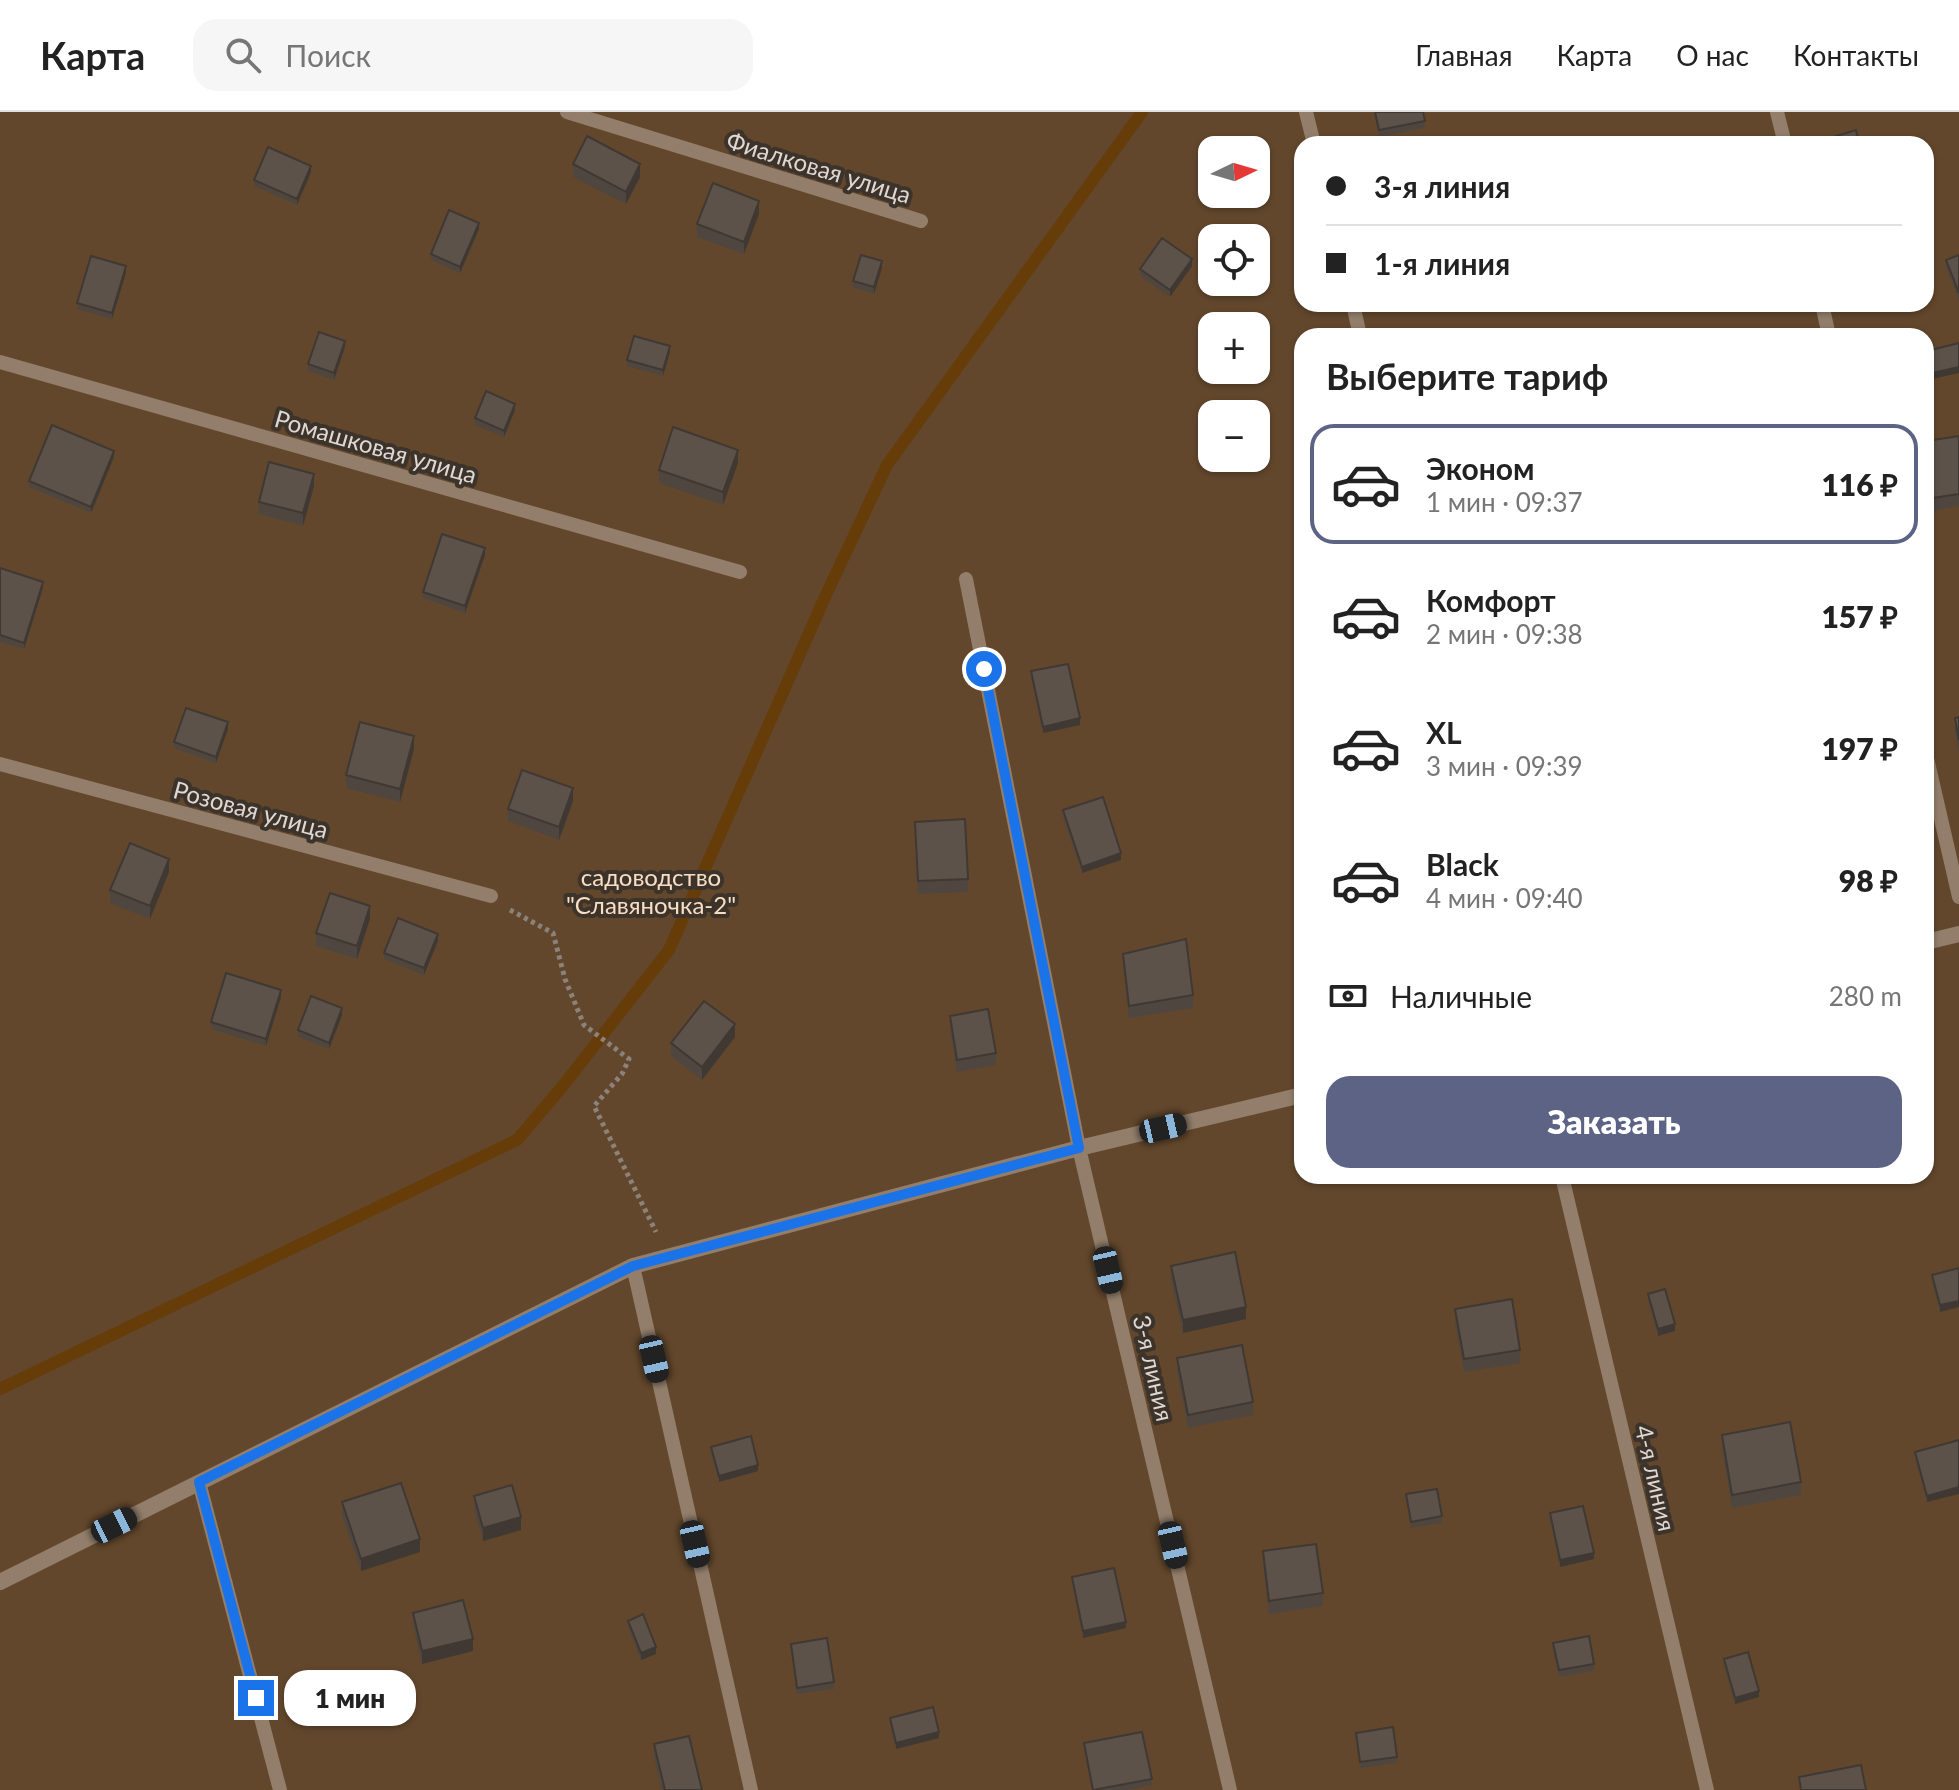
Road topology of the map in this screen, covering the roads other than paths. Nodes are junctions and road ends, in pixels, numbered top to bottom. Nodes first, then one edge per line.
1 (567, 112) edge
2 (1306, 112) edge
3 (1777, 112) edge
4 (1312, 136) edge
5 (1783, 136) edge
6 (921, 221) dead end
7 (0, 362) edge
8 (740, 572) dead end
9 (966, 579) dead end
10 (0, 764) edge
11 (1934, 789) edge
12 (491, 896) road end
13 (1959, 897) edge
14 (1959, 934) edge
15 (1934, 940) edge
16 (1294, 1097) edge
17 (1079, 1148) junction
18 (1564, 1184) edge
19 (633, 1266) junction
20 (199, 1482) junction
21 (0, 1582) edge
22 (280, 1790) edge
23 (751, 1790) edge
24 (1230, 1790) edge
25 (1707, 1790) edge

1 - 6 lane, Фиалковая улица
2 - 4 lane
3 - 5 lane
7 - 8 lane, Ромашковая улица
9 - 17 lane, 3-я линия
10 - 12 lane, Розовая улица
11 - 13 lane
14 - 15 street
16 - 17 street
17 - 19 street
17 - 24 lane, 3-я линия
18 - 25 lane, 4-я линия
19 - 20 street
19 - 23 lane
20 - 21 street
20 - 22 lane

